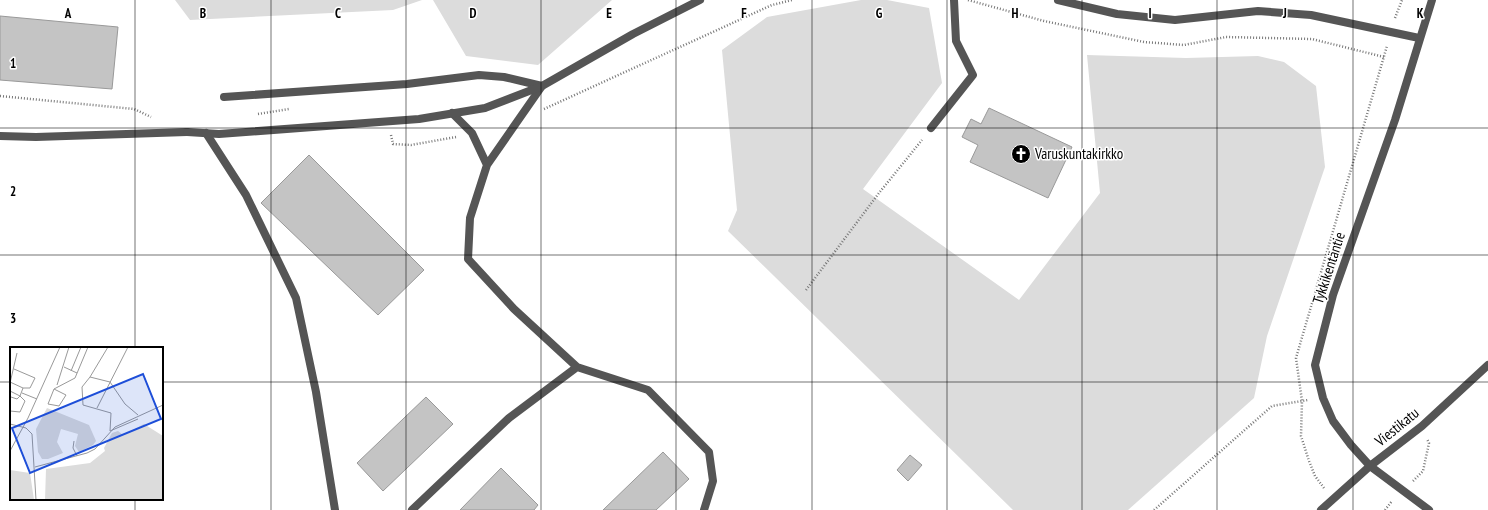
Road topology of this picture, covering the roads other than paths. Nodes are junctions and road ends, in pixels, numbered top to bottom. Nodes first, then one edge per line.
1 (700, 0) edge
2 (954, 0) edge
3 (1058, 0) edge
4 (1432, 0) edge
5 (1419, 38) junction
6 (542, 86) junction
7 (224, 97) dead end
8 (452, 114) junction
9 (931, 128) road end
10 (206, 133) junction
11 (0, 136) edge
12 (487, 165) junction
13 (1488, 365) edge
14 (578, 367) junction
15 (1370, 466) junction
16 (335, 510) edge
17 (412, 510) edge
18 (704, 510) edge
19 (1321, 510) edge
20 (1429, 510) edge

1 - 6 street
2 - 9 street
3 - 5 street
4 - 5 street, Tykkikentäntie
5 - 15 street, Tykkikentäntie
6 - 7 street
6 - 8 street
6 - 12 street
8 - 10 street
8 - 12 street
10 - 11 street
10 - 16 street
12 - 14 street
13 - 15 street, Viestikatu
14 - 17 street
14 - 18 street
15 - 19 street, Viestikatu
15 - 20 street, Tykkikentäntie

